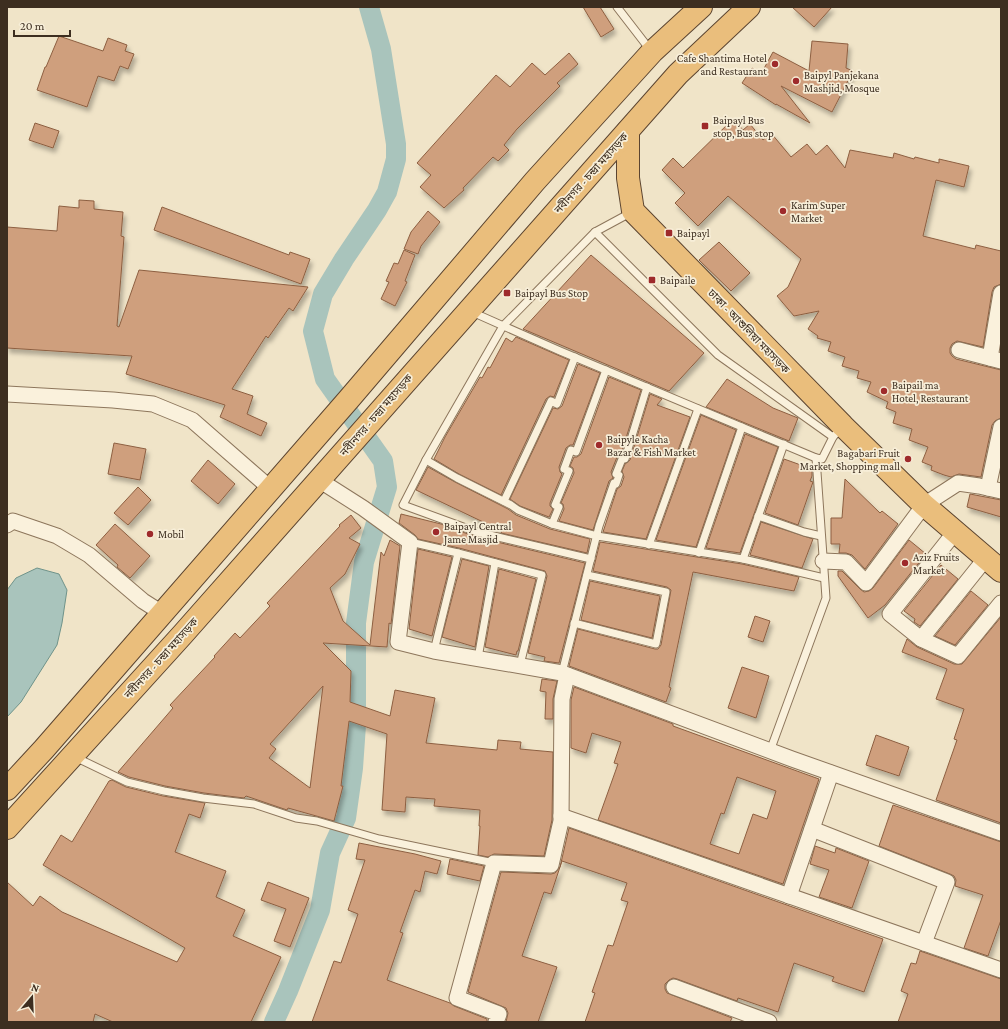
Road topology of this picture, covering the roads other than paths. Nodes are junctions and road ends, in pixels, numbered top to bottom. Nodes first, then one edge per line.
1 (617, 7) edge
2 (701, 7) edge
3 (749, 7) edge
4 (652, 52) junction
5 (628, 131) junction
6 (633, 211) junction
7 (595, 232) junction
8 (1001, 293) edge
9 (468, 310) junction
10 (503, 326) junction
11 (959, 350) dead end
12 (575, 358) junction
13 (996, 360) edge
14 (606, 370) junction
15 (647, 387) junction
16 (7, 394) edge
17 (698, 409) junction
18 (742, 427) junction
19 (1001, 427) edge
20 (838, 432) junction
21 (784, 444) junction
22 (816, 458) junction
23 (426, 460) junction
24 (319, 480) junction
25 (274, 485) junction
26 (995, 490) edge
27 (504, 501) junction
28 (924, 505) junction
29 (758, 516) junction
30 (552, 524) junction
31 (7, 525) edge
32 (955, 532) junction
33 (597, 536) junction
34 (821, 536) junction
35 (410, 542) junction
36 (649, 545) junction
37 (458, 553) junction
38 (699, 553) junction
39 (591, 559) junction
40 (743, 559) junction
41 (823, 561) junction
42 (495, 563) junction
43 (993, 565) edge
44 (587, 575) junction
45 (824, 578) junction
46 (1001, 603) edge
47 (158, 618) junction
48 (574, 623) junction
49 (921, 639) junction
50 (434, 651) junction
51 (478, 658) junction
52 (520, 665) junction
53 (564, 674) junction
54 (770, 751) junction
55 (73, 756) junction
56 (831, 773) junction
57 (7, 789) edge
58 (561, 816) junction
59 (7, 828) edge
60 (812, 829) junction
61 (1001, 833) edge
62 (494, 863) junction
63 (789, 896) junction
64 (924, 943) junction
65 (1001, 970) edge
66 (674, 987) dead end
67 (496, 1022) edge
68 (769, 1022) edge

1 - 4 lane
2 - 4 highway
3 - 5 highway, নবীনগর - চন্দ্রা মহাসড়ক
4 - 25 highway
5 - 6 highway
5 - 9 highway, নবীনগর - চন্দ্রা মহাসড়ক
6 - 7 lane
6 - 20 highway, ঢাকা - আশুলিয়া মহাসড়ক
7 - 10 lane
7 - 20 lane
8 - 13 street
9 - 10 lane
9 - 24 highway, নবীনগর - চন্দ্রা মহাসড়ক
10 - 12 lane
10 - 23 lane
11 - 13 street
12 - 14 lane
12 - 27 lane
14 - 15 lane
14 - 30 lane
15 - 17 lane
15 - 33 lane
16 - 25 street
17 - 18 lane
17 - 36 lane
18 - 21 lane
18 - 38 lane
19 - 26 street
20 - 22 lane
20 - 28 highway, ঢাকা - আশুলিয়া মহাসড়ক
21 - 22 lane
21 - 29 lane
22 - 34 lane
23 - 27 lane
23 - 39 lane
24 - 35 street
24 - 55 highway, নবীনগর - চন্দ্রা মহাসড়ক
25 - 47 highway
26 - 28 street
27 - 30 lane
28 - 32 highway, ঢাকা - আশুলিয়া মহাসড়ক
28 - 41 street
29 - 34 lane
29 - 40 lane
30 - 33 lane
31 - 47 street
32 - 43 highway, ঢাকা - আশুলিয়া মহাসড়ক
32 - 49 street
33 - 36 lane
33 - 39 lane
34 - 41 lane
35 - 37 lane
35 - 50 street
36 - 38 lane
37 - 42 lane
37 - 50 lane
38 - 40 lane
39 - 44 lane
40 - 45 lane
41 - 45 lane
42 - 51 lane
42 - 52 lane
43 - 49 street
44 - 48 lane
44 - 48 lane
45 - 54 lane
46 - 49 street
47 - 57 highway
48 - 53 lane
50 - 51 street
51 - 52 street
52 - 53 street
53 - 54 street
53 - 58 street
54 - 56 street
55 - 59 highway, নবীনগর - চন্দ্রা মহাসড়ক
55 - 62 lane
56 - 60 street
56 - 61 street
58 - 62 street
58 - 63 street
60 - 63 street
60 - 64 street
62 - 67 street
63 - 64 street
64 - 65 street
66 - 68 street

